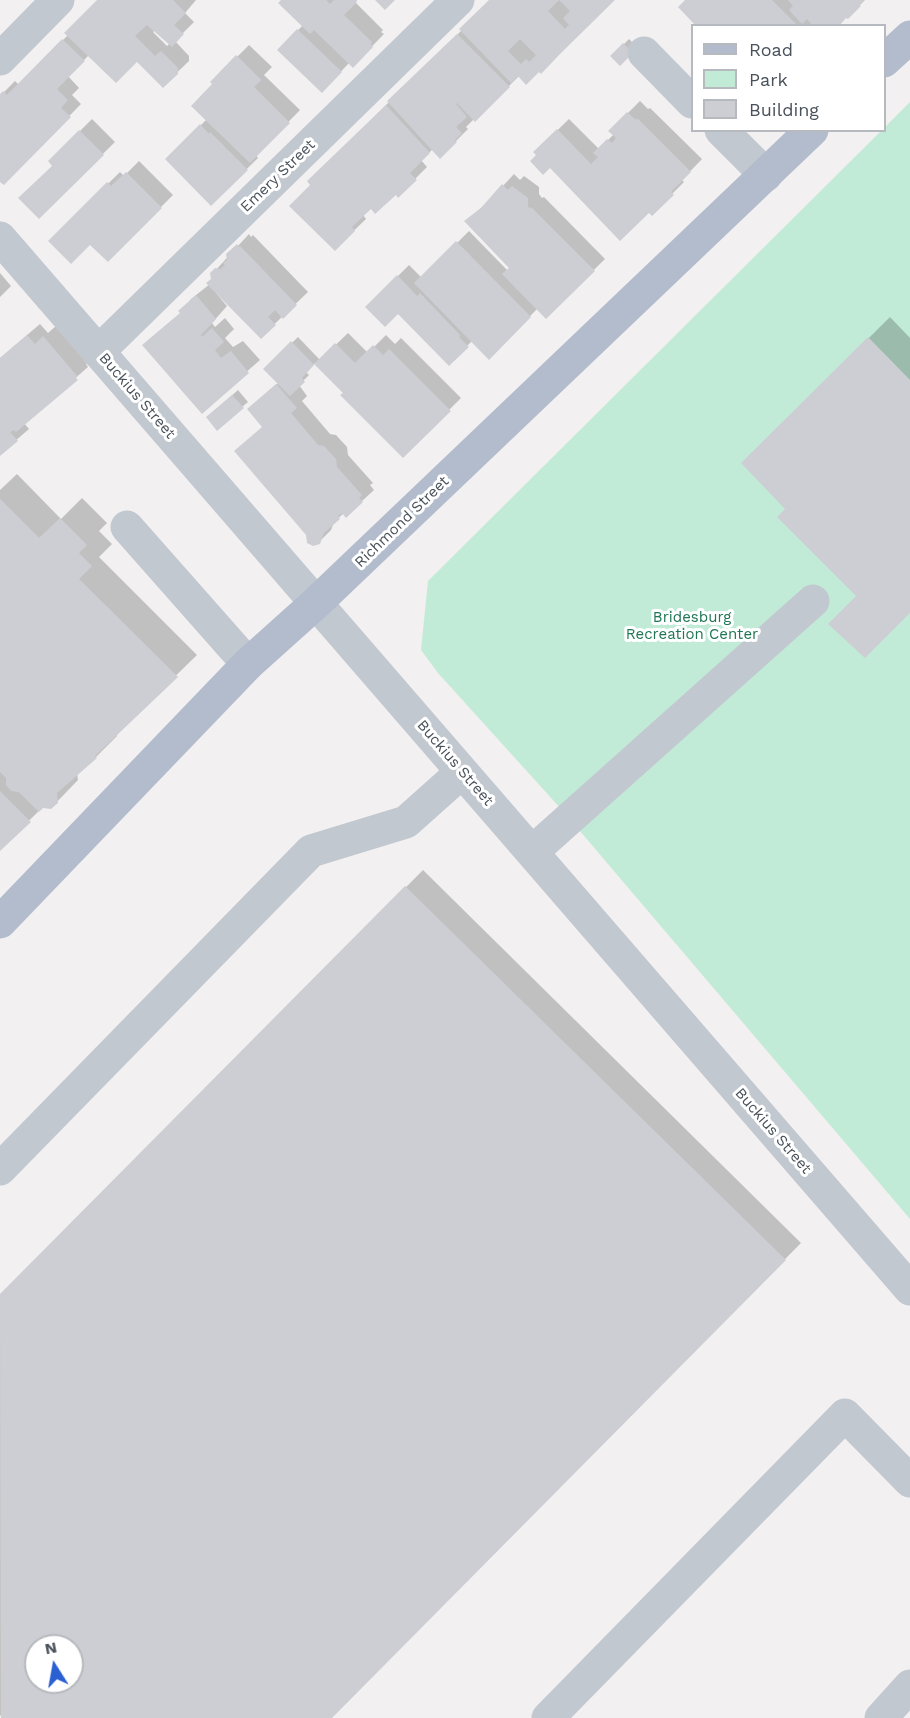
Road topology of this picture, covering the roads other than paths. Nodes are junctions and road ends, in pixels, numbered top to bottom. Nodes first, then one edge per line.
1 (58, 0) edge
2 (458, 0) edge
3 (910, 37) edge
4 (644, 53) dead end
5 (0, 59) edge
6 (886, 60) edge
7 (691, 100) edge
8 (723, 132) edge
9 (810, 132) edge
10 (766, 175) junction
11 (0, 238) edge
12 (98, 352) junction
13 (127, 527) dead end
14 (813, 601) dead end
15 (316, 603) junction
16 (248, 664) junction
17 (462, 771) junction
18 (532, 852) junction
19 (0, 922) edge
20 (0, 1169) edge
21 (910, 1289) edge
22 (910, 1481) edge
23 (910, 1686) edge
24 (548, 1718) edge
25 (880, 1718) edge

1 - 5 street
2 - 12 street, Emery Street
3 - 6 main road
4 - 7 street
8 - 10 street
9 - 10 main road, Richmond Street
10 - 15 main road, Richmond Street
11 - 12 street, Buckius Street
12 - 15 street, Buckius Street
13 - 16 street
14 - 18 street
15 - 16 main road, Richmond Street
15 - 17 street, Buckius Street
16 - 19 main road, Richmond Street
17 - 18 street, Buckius Street
17 - 20 street
18 - 21 street, Buckius Street
22 - 24 street
23 - 25 street

